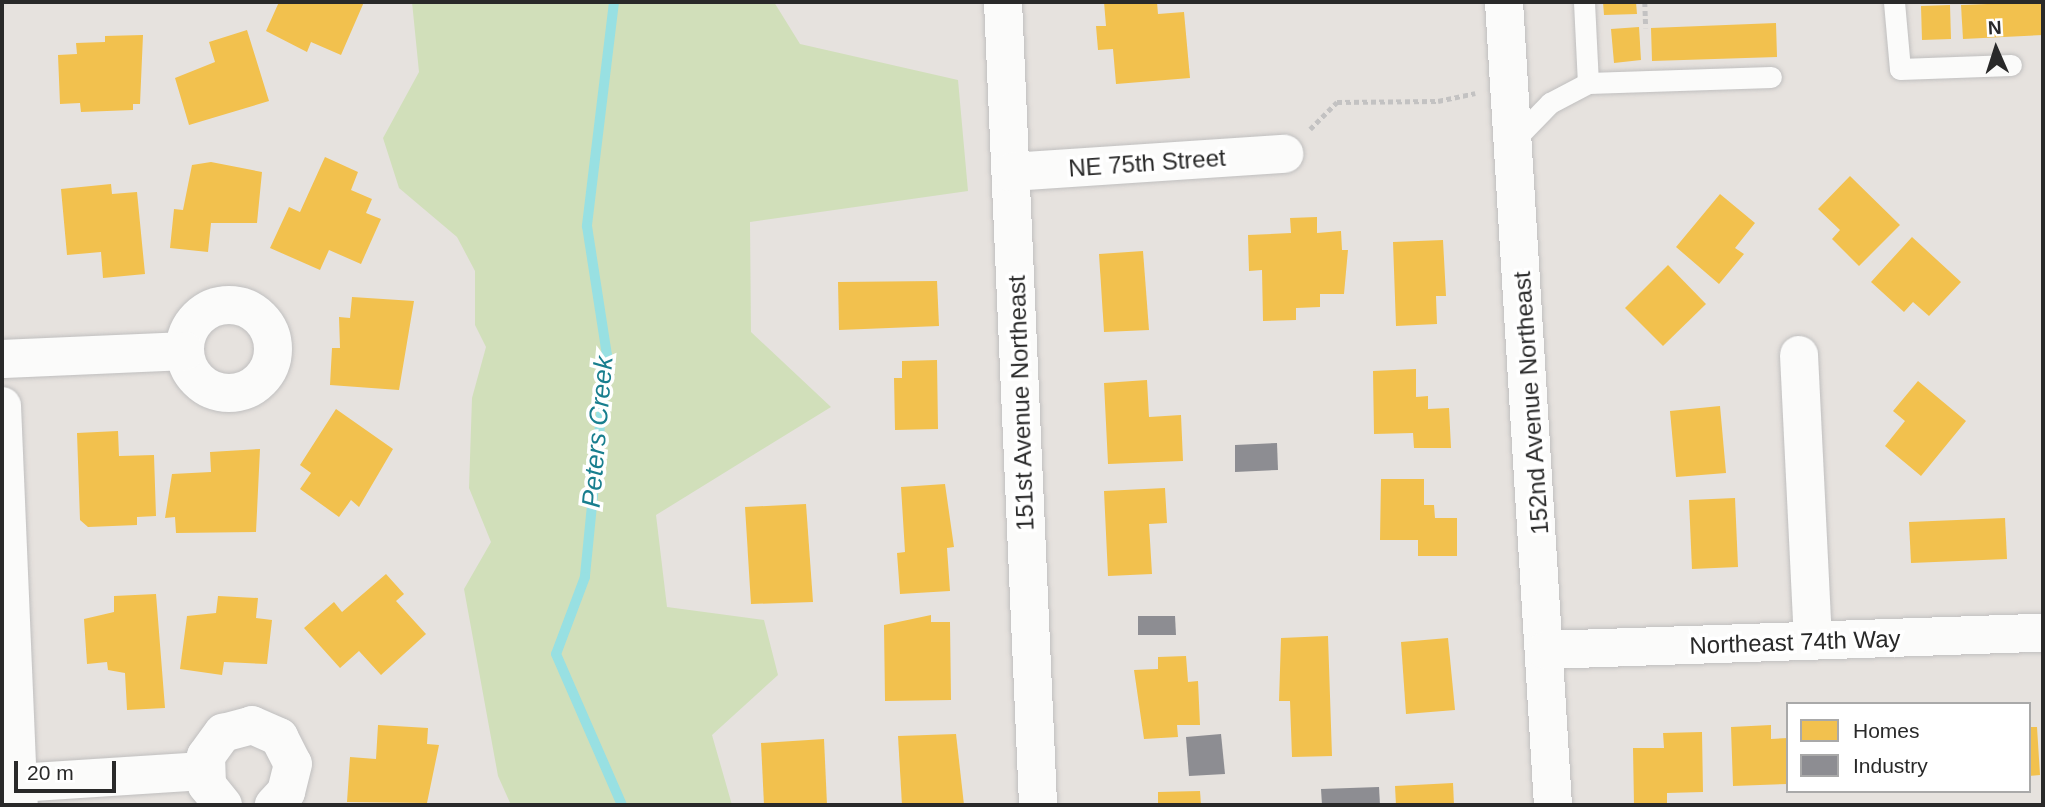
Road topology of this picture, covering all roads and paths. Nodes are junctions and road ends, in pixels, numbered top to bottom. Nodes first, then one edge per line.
1 (1003, 2) edge
2 (1504, 2) edge
3 (1584, 2) edge
4 (1645, 2) edge
5 (1894, 2) edge
6 (1646, 28) dead end
7 (2011, 65) dead end
8 (1771, 78) dead end
9 (1588, 83) junction
10 (1510, 85) junction
11 (1514, 140) junction
12 (1284, 154) joint
13 (1011, 172) junction
14 (185, 351) dead end
15 (1800, 355) dead end
16 (2, 359) edge
17 (2, 406) edge
18 (2043, 633) edge
19 (1813, 641) junction
20 (1546, 650) junction
21 (204, 771) junction
22 (13, 791) edge
23 (223, 805) edge
24 (274, 805) edge
25 (1038, 805) edge
26 (1553, 805) edge

1 - 13 street, 151st Avenue Northeast
2 - 10 street, 152nd Avenue Northeast
3 - 9 lane
4 - 6 path
5 - 7 lane
8 - 9 lane
9 - 11 lane
10 - 11 street, 152nd Avenue Northeast
10 - 12 path
11 - 20 street, 152nd Avenue Northeast
12 - 13 street, NE 75th Street
13 - 25 street, 151st Avenue Northeast
14 - 16 street
15 - 19 street
17 - 22 street
18 - 19 street, Northeast 74th Way
19 - 20 street, Northeast 74th Way
20 - 26 street, 152nd Avenue Northeast
21 - 22 street
21 - 23 street
21 - 24 street

